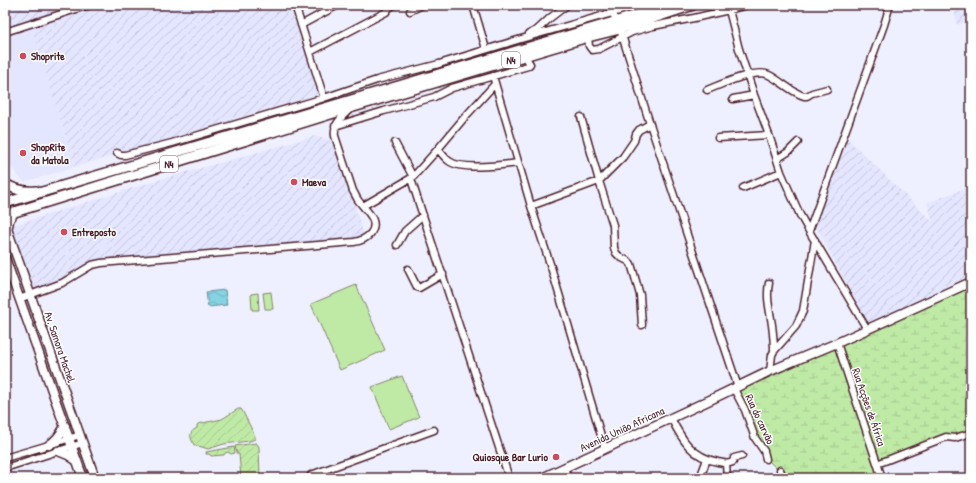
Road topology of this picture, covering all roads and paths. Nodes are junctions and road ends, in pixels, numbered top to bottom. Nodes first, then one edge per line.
1 (89, 5) edge
2 (295, 5) edge
3 (338, 5) edge
4 (394, 5) edge
5 (422, 5) edge
6 (473, 5) edge
7 (567, 5) edge
8 (611, 5) edge
9 (640, 5) edge
10 (671, 5) edge
11 (747, 5) edge
12 (890, 5) edge
13 (691, 6) edge
14 (729, 10) junction
15 (410, 11) dead end
16 (301, 25) junction
17 (618, 25) junction
18 (5, 32) edge
19 (588, 37) junction
20 (521, 39) junction
21 (486, 50) junction
22 (310, 52) junction
23 (525, 56) junction
24 (747, 75) junction
25 (493, 76) junction
26 (495, 84) junction
27 (827, 89) dead end
28 (707, 90) dead end
29 (754, 95) junction
30 (324, 98) junction
31 (733, 99) dead end
32 (350, 108) junction
33 (581, 117) dead end
34 (650, 124) junction
35 (335, 126) junction
36 (768, 135) junction
37 (718, 138) dead end
38 (798, 142) dead end
39 (395, 143) dead end
40 (438, 150) junction
41 (117, 153) dead end
42 (777, 160) junction
43 (518, 163) junction
44 (781, 172) junction
45 (412, 178) junction
46 (599, 180) junction
47 (5, 184) edge
48 (65, 185) junction
49 (743, 188) dead end
50 (5, 203) edge
51 (363, 206) junction
52 (531, 206) junction
53 (10, 213) edge
54 (423, 215) junction
55 (6, 225) edge
56 (809, 231) junction
57 (815, 240) junction
58 (397, 245) dead end
59 (5, 258) edge
60 (408, 269) dead end
61 (443, 274) junction
62 (971, 282) edge
63 (770, 283) dead end
64 (30, 294) junction
65 (19, 299) junction
66 (642, 325) dead end
67 (868, 329) junction
68 (837, 343) junction
69 (774, 350) junction
70 (770, 372) junction
71 (736, 388) junction
72 (671, 418) junction
73 (64, 426) junction
74 (434, 430) dead end
75 (971, 433) edge
76 (81, 439) junction
77 (71, 442) junction
78 (50, 445) junction
79 (605, 449) junction
80 (58, 451) junction
81 (742, 456) dead end
82 (5, 458) edge
83 (707, 459) junction
84 (766, 459) dead end
85 (77, 461) junction
86 (726, 464) junction
87 (877, 464) junction
88 (5, 468) edge
89 (564, 468) junction
90 (780, 470) dead end
91 (83, 478) edge
92 (95, 478) edge
93 (310, 478) edge
94 (509, 478) edge
95 (542, 478) edge
96 (568, 478) edge
97 (700, 478) edge
98 (727, 478) edge
99 (784, 478) edge
100 (882, 478) edge

1 - 18 street
2 - 16 street
3 - 16 street
4 - 22 street
5 - 15 street
6 - 21 street
7 - 20 street
8 - 17 street, Rua do carvão
9 - 17 street
10 - 17 highway, N4
11 - 14 street
12 - 56 street
13 - 17 highway, N4
14 - 17 street
14 - 24 street
16 - 22 street
17 - 19 highway, N4
17 - 19 street
17 - 20 street
17 - 34 street, Rua do carvão
17 - 48 highway, N4
19 - 23 highway, N4
20 - 21 street
21 - 30 street
22 - 30 street
23 - 25 street
23 - 32 highway, N4
24 - 27 street
24 - 28 street
24 - 29 street
25 - 26 street
25 - 35 street
26 - 40 street
26 - 43 street
29 - 31 street
29 - 36 street
30 - 41 street
32 - 35 street
32 - 53 highway, N4
33 - 46 street
34 - 46 street
34 - 71 street, Rua do carvão
35 - 51 street
36 - 37 street
36 - 42 street
38 - 42 street
39 - 45 street
40 - 43 street
40 - 45 street
42 - 44 street
43 - 52 street
44 - 49 street
44 - 56 street
45 - 51 street
45 - 54 street
46 - 52 street
46 - 66 street
47 - 48 highway
48 - 50 highway, N4
51 - 64 street
52 - 79 street
53 - 55 highway
54 - 58 street
54 - 61 street
55 - 64 main road, Av. Samora Machel
56 - 57 street
57 - 67 street
57 - 69 street
59 - 65 main road, Av. Samora Machel
60 - 61 street
61 - 94 street
62 - 67 main road, Avenida União Africana
63 - 69 street
64 - 65 street
64 - 76 main road, Av. Samora Machel
65 - 73 main road, Av. Samora Machel
67 - 68 main road, Avenida União Africana
68 - 70 main road, Avenida União Africana
68 - 87 street, Rua Acções de África
69 - 70 street
70 - 71 main road, Avenida União Africana
71 - 72 main road, Avenida União Africana
71 - 84 street, Rua do carvão
72 - 79 main road, Avenida União Africana
72 - 83 street
73 - 77 main road, Av. Samora Machel
73 - 78 main road
74 - 93 street
75 - 87 street
76 - 77 street
76 - 92 main road, Av. Samora Machel
77 - 78 street
77 - 80 street
77 - 85 main road, Av. Samora Machel
78 - 82 street
79 - 89 main road, Avenida União Africana
80 - 85 main road
80 - 88 street
81 - 86 street
83 - 86 street
83 - 97 street
85 - 91 main road, Av. Samora Machel
86 - 98 street
87 - 100 street, Rua Acções de África
89 - 95 main road, Avenida União Africana
89 - 96 street
90 - 99 street

